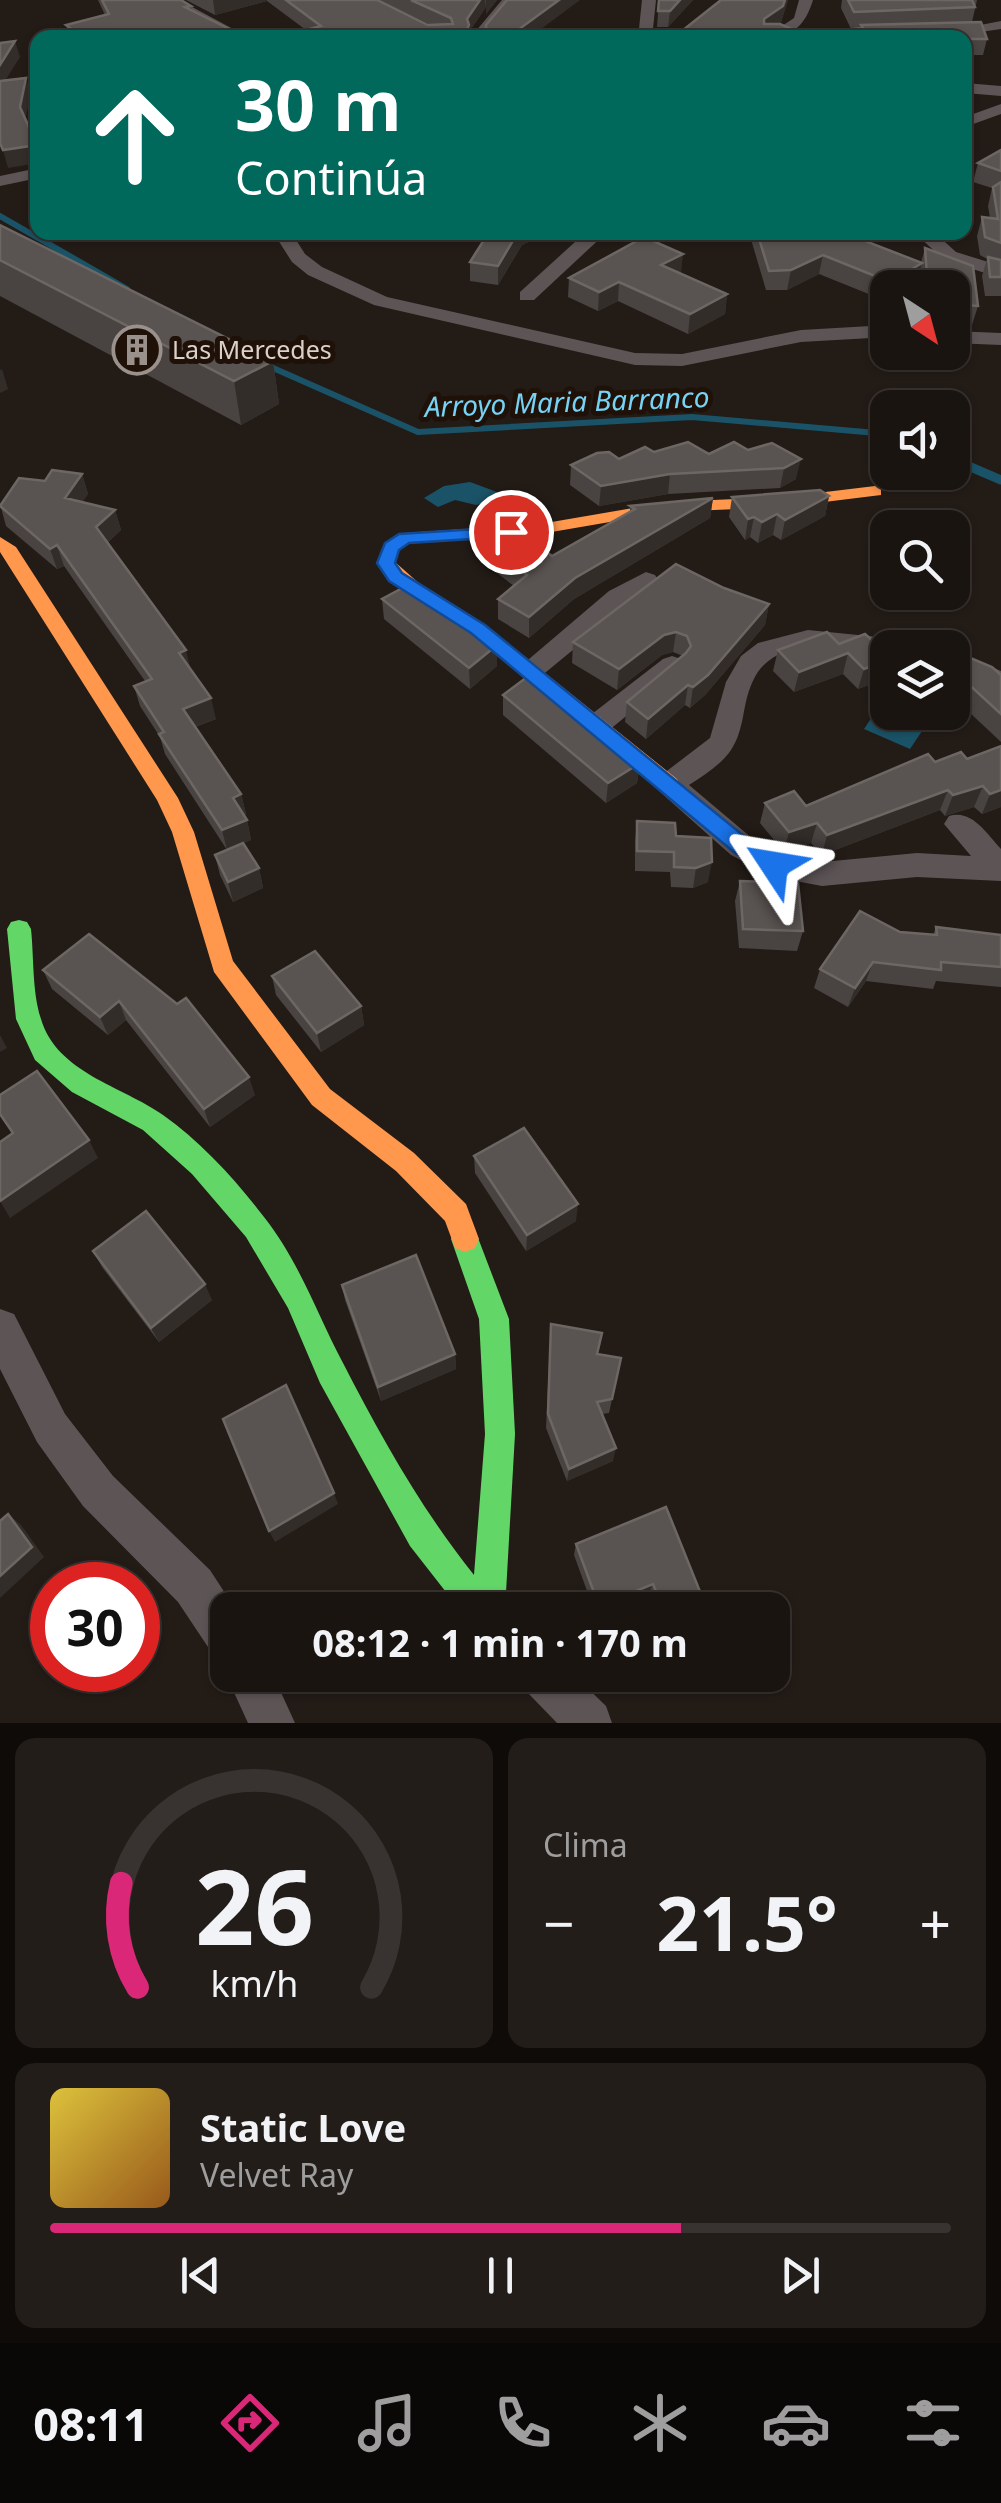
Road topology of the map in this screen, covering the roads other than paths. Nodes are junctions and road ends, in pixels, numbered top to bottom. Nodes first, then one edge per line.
1 (170, 0) edge
2 (509, 0) edge
3 (649, 0) edge
4 (806, 0) edge
5 (999, 18) edge
6 (228, 30) edge
7 (483, 30) edge
8 (646, 30) edge
9 (784, 30) edge
10 (946, 30) edge
11 (972, 88) edge
12 (1001, 90) edge
13 (1001, 109) edge
14 (972, 119) edge
15 (30, 174) edge
16 (0, 180) edge
17 (287, 240) edge
18 (587, 240) edge
19 (932, 240) edge
20 (1001, 272) edge
21 (527, 296) dead end
22 (870, 333) edge
23 (970, 338) edge
24 (1001, 339) edge
25 (876, 490) dead end
26 (0, 542) edge
27 (646, 580) dead end
28 (870, 644) edge
29 (672, 665) edge
30 (970, 668) edge
31 (531, 670) junction
32 (1001, 681) edge
33 (598, 724) junction
34 (669, 784) junction
35 (959, 824) dead end
36 (1001, 869) edge
37 (19, 929) dead end
38 (0, 1328) edge
39 (470, 1592) edge
40 (487, 1592) edge
41 (210, 1610) edge
42 (257, 1692) edge
43 (559, 1692) edge
44 (272, 1723) edge
45 (589, 1723) edge

1 - 6 street
2 - 7 street
3 - 8 street
4 - 9 street
5 - 10 street
11 - 12 street
13 - 14 street
15 - 16 street
17 - 22 street
18 - 21 street
19 - 20 street
23 - 24 street
25 - 31 street
26 - 40 street
27 - 31 street
28 - 34 street
29 - 33 street
30 - 32 street
31 - 33 street
33 - 34 street
34 - 36 street
35 - 36 street
37 - 39 street
38 - 41 street
42 - 44 street
43 - 45 street

